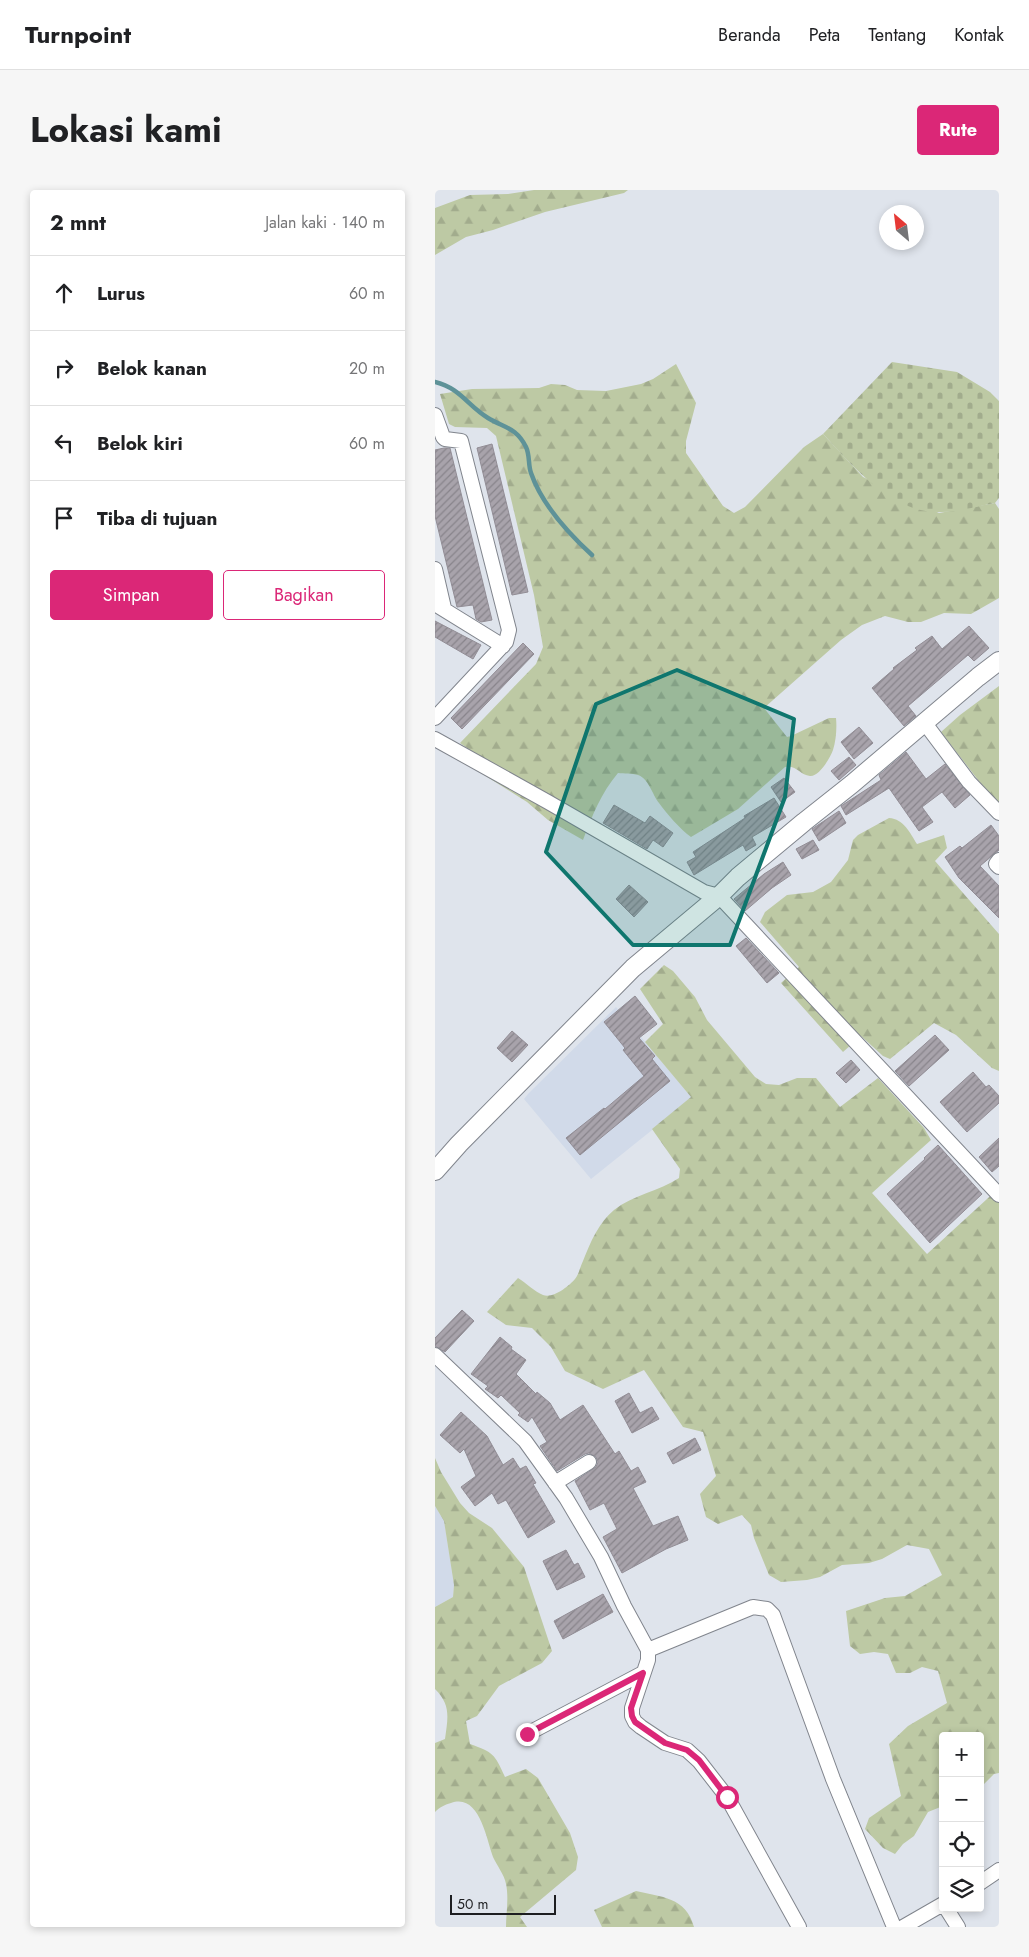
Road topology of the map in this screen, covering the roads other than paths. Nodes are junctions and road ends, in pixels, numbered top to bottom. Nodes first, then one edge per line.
1 (435, 415) edge
2 (435, 569) edge
3 (439, 606) edge
4 (503, 646) junction
5 (999, 661) edge
6 (435, 718) edge
7 (924, 722) junction
8 (435, 739) edge
9 (999, 813) edge
10 (999, 860) edge
11 (999, 867) edge
12 (719, 896) junction
13 (435, 1171) edge
14 (999, 1195) edge
15 (435, 1355) edge
16 (589, 1462) dead end
17 (555, 1483) junction
18 (648, 1650) junction
19 (643, 1673) junction
20 (527, 1734) dead end
21 (999, 1870) edge
22 (984, 1880) edge
23 (939, 1911) edge
24 (949, 1912) edge
25 (799, 1927) edge
26 (894, 1927) edge
27 (903, 1927) edge
28 (958, 1927) edge

1 - 4 street
2 - 3 street
3 - 4 street
4 - 6 street
5 - 7 street
7 - 9 street
7 - 12 street
8 - 12 street
10 - 11 street
12 - 13 street
12 - 14 street
15 - 17 street
16 - 17 street
17 - 18 street
18 - 19 street
18 - 26 street
19 - 20 street
19 - 25 street
21 - 22 street
23 - 27 street
24 - 28 street

